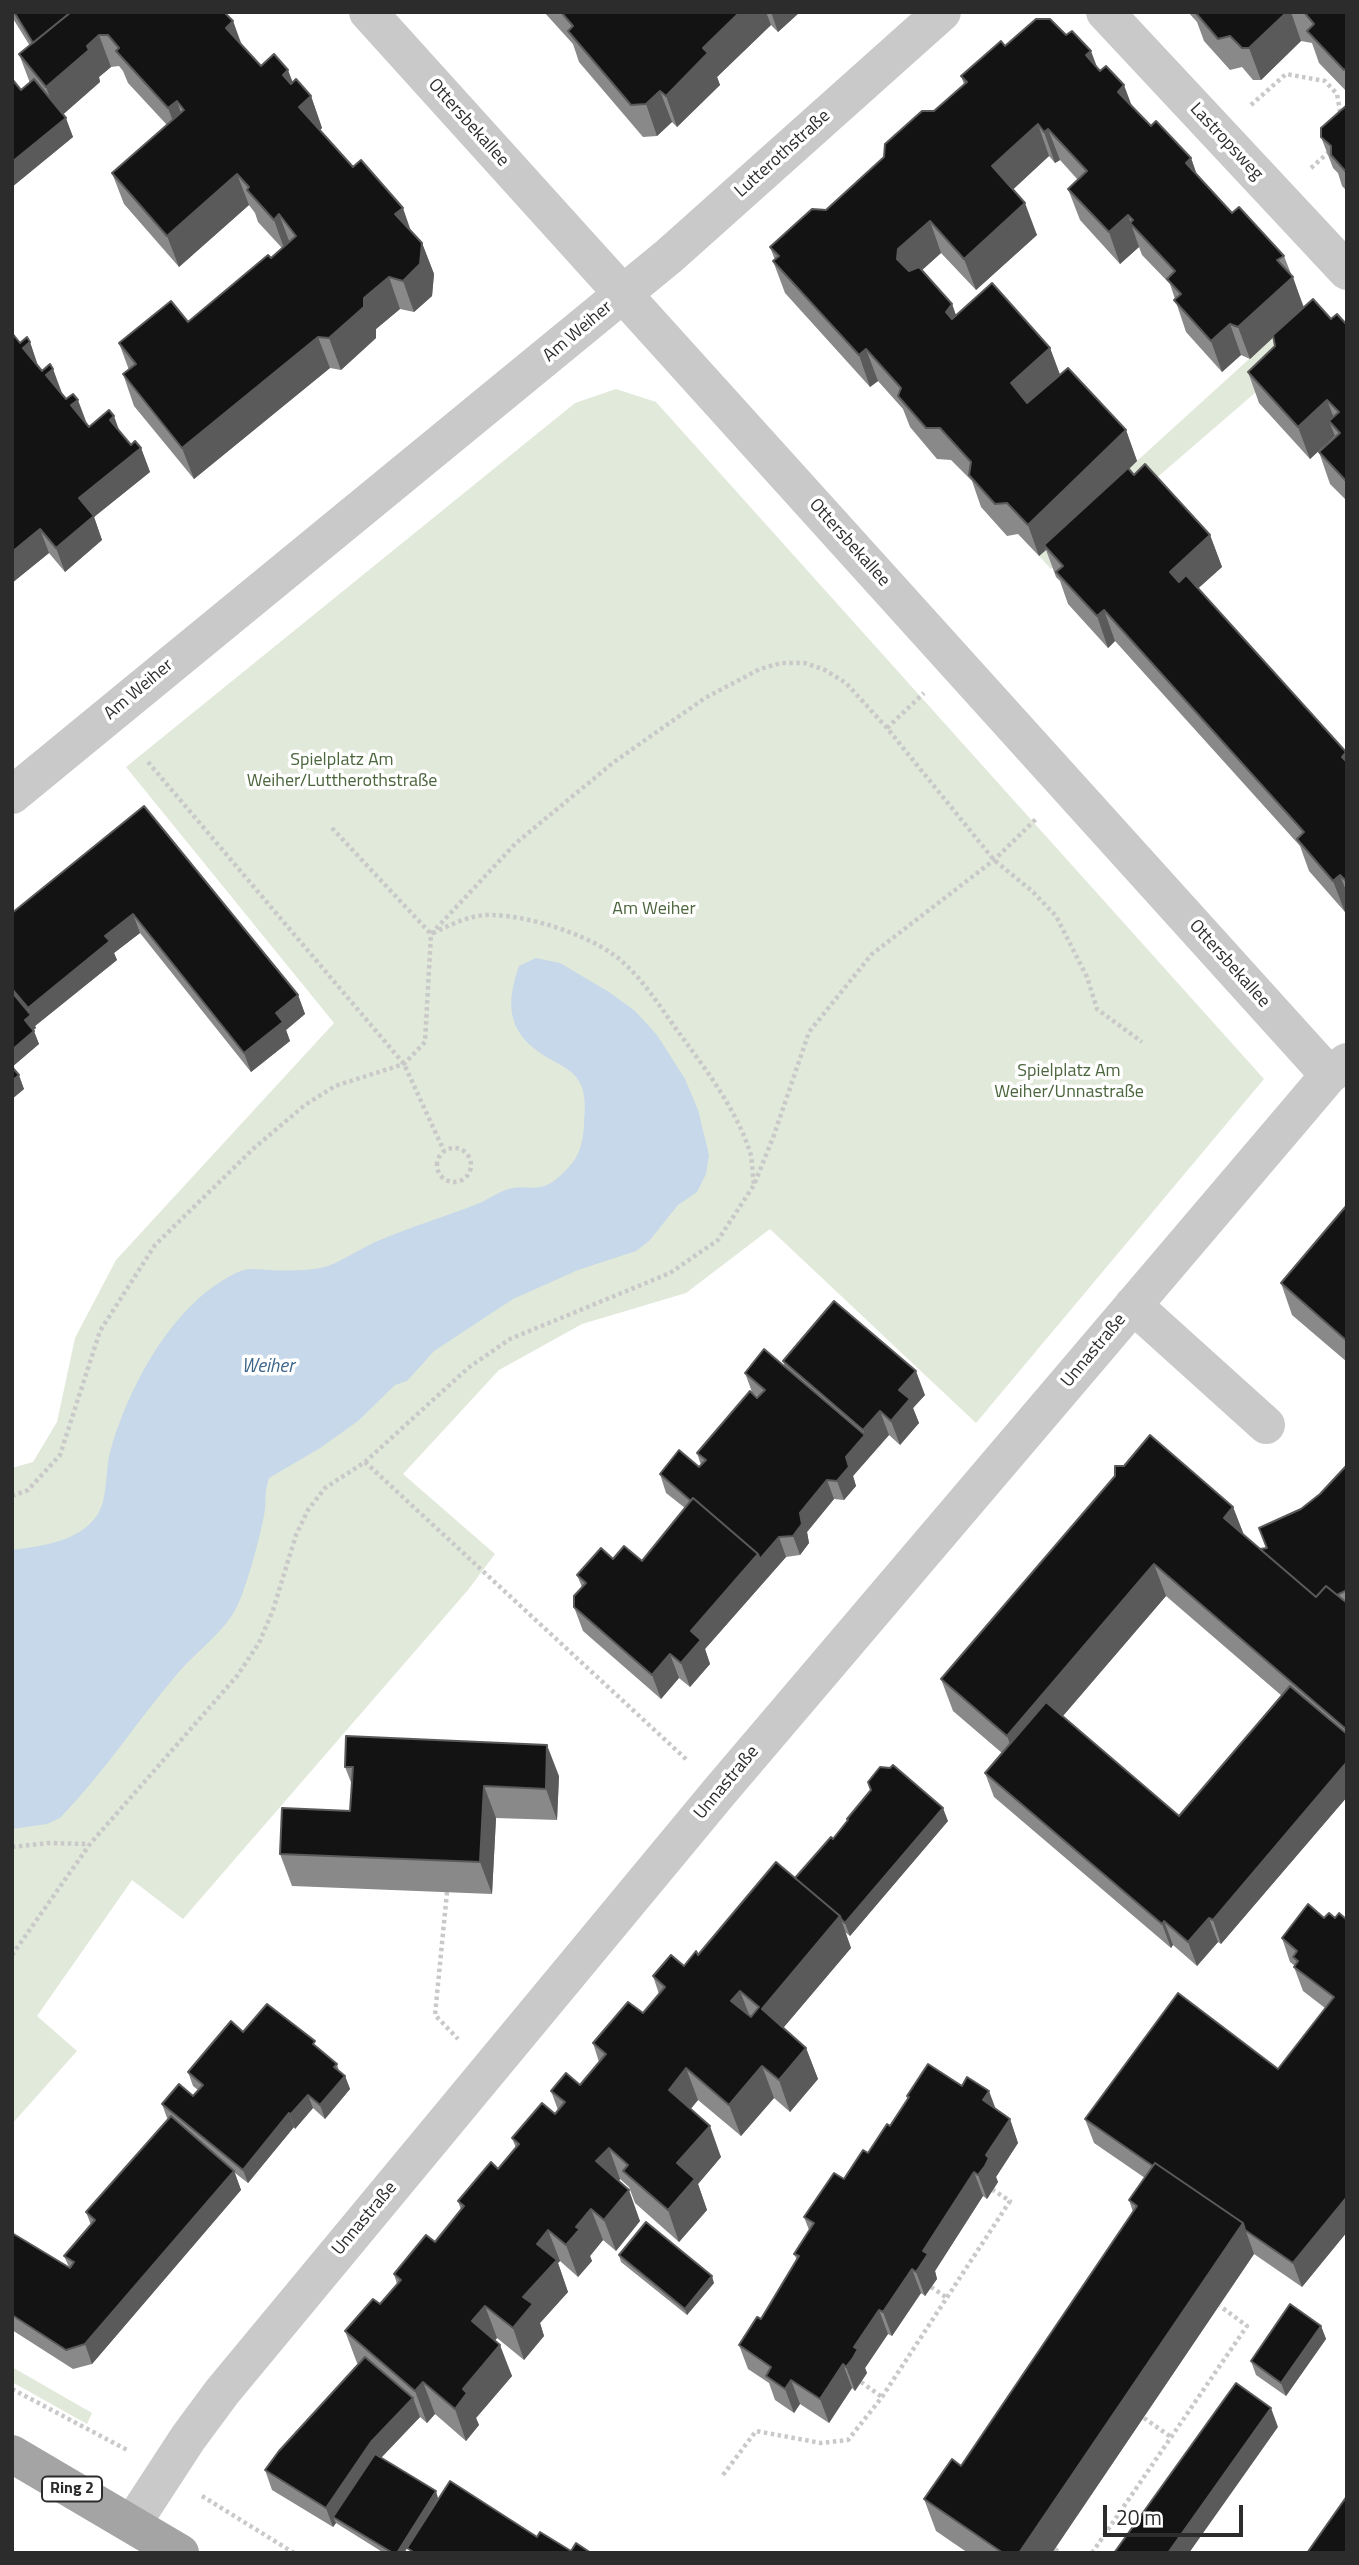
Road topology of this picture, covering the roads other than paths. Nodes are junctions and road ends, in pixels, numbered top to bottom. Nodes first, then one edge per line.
1 (368, 12) edge
2 (942, 12) edge
3 (1105, 12) edge
4 (1347, 271) edge
5 (624, 295) junction
6 (12, 795) edge
7 (1338, 1069) edge
8 (1133, 1305) junction
9 (1266, 1425) dead end
10 (12, 2455) edge
11 (132, 2524) junction
12 (180, 2553) edge

1 - 5 street, Ottersbekallee
2 - 5 street, Lutterothstraße
3 - 4 street, Lastropsweg
5 - 6 street, Am Weiher
5 - 7 street, Ottersbekallee
7 - 8 street, Unnastraße
8 - 9 street
8 - 11 street, Unnastraße
10 - 11 main road, Ring 2
11 - 12 main road, Ring 2

